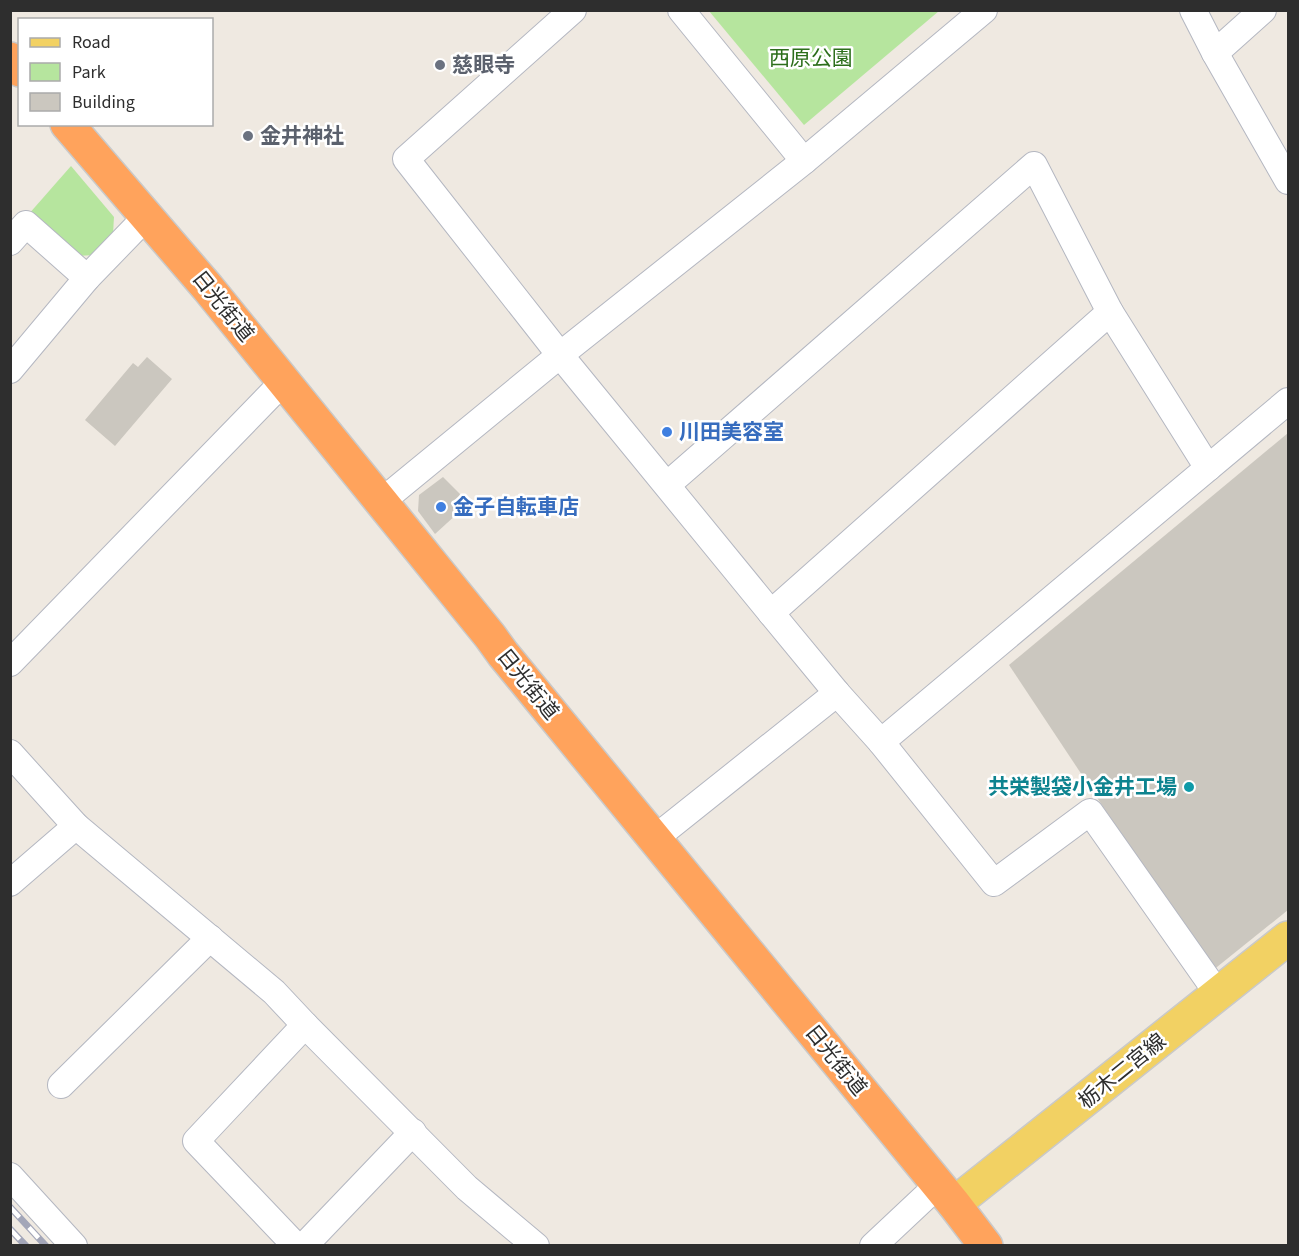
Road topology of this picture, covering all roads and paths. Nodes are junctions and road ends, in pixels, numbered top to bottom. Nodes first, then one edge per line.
1 (573, 10) edge
2 (681, 10) edge
3 (984, 10) edge
4 (1193, 10) edge
5 (1263, 10) edge
6 (1215, 53) junction
7 (69, 126) edge
8 (804, 161) junction
9 (1288, 181) edge
10 (147, 216) junction
11 (10, 242) edge
12 (87, 278) junction
13 (1110, 312) junction
14 (560, 355) junction
15 (10, 370) edge
16 (284, 381) junction
17 (1288, 401) edge
18 (1208, 468) junction
19 (667, 485) junction
20 (382, 501) junction
21 (771, 613) junction
22 (10, 663) edge
23 (837, 693) junction
24 (881, 742) junction
25 (10, 753) edge
26 (76, 826) junction
27 (654, 839) junction
28 (10, 883) edge
29 (210, 938) junction
30 (1288, 938) edge
31 (1218, 994) junction
32 (305, 1024) junction
33 (61, 1085) dead end
34 (413, 1132) junction
35 (10, 1176) edge
36 (946, 1194) junction
37 (74, 1245) edge
38 (296, 1245) edge
39 (304, 1245) edge
40 (536, 1245) edge
41 (873, 1245) edge
42 (986, 1245) edge

1 - 14 street
2 - 8 street
3 - 8 street
4 - 6 street
5 - 6 street
6 - 9 street
7 - 10 highway, 日光街道
8 - 14 street
10 - 12 street
10 - 16 highway, 日光街道
11 - 12 street
12 - 15 street
13 - 18 street
13 - 19 street
13 - 21 street
14 - 19 street
14 - 20 street
16 - 20 highway, 日光街道
16 - 22 street
17 - 18 street
18 - 24 street
19 - 21 street
20 - 27 highway, 日光街道
21 - 23 street
23 - 24 street
23 - 27 street
24 - 31 street
25 - 26 street
26 - 28 street
26 - 29 street
27 - 36 highway, 日光街道
29 - 32 street
29 - 33 street
30 - 31 main road, 栃木二宮線
31 - 36 main road, 栃木二宮線
32 - 34 street
32 - 38 street
34 - 39 street
34 - 40 street
35 - 37 street
36 - 41 street
36 - 42 highway, 日光街道

